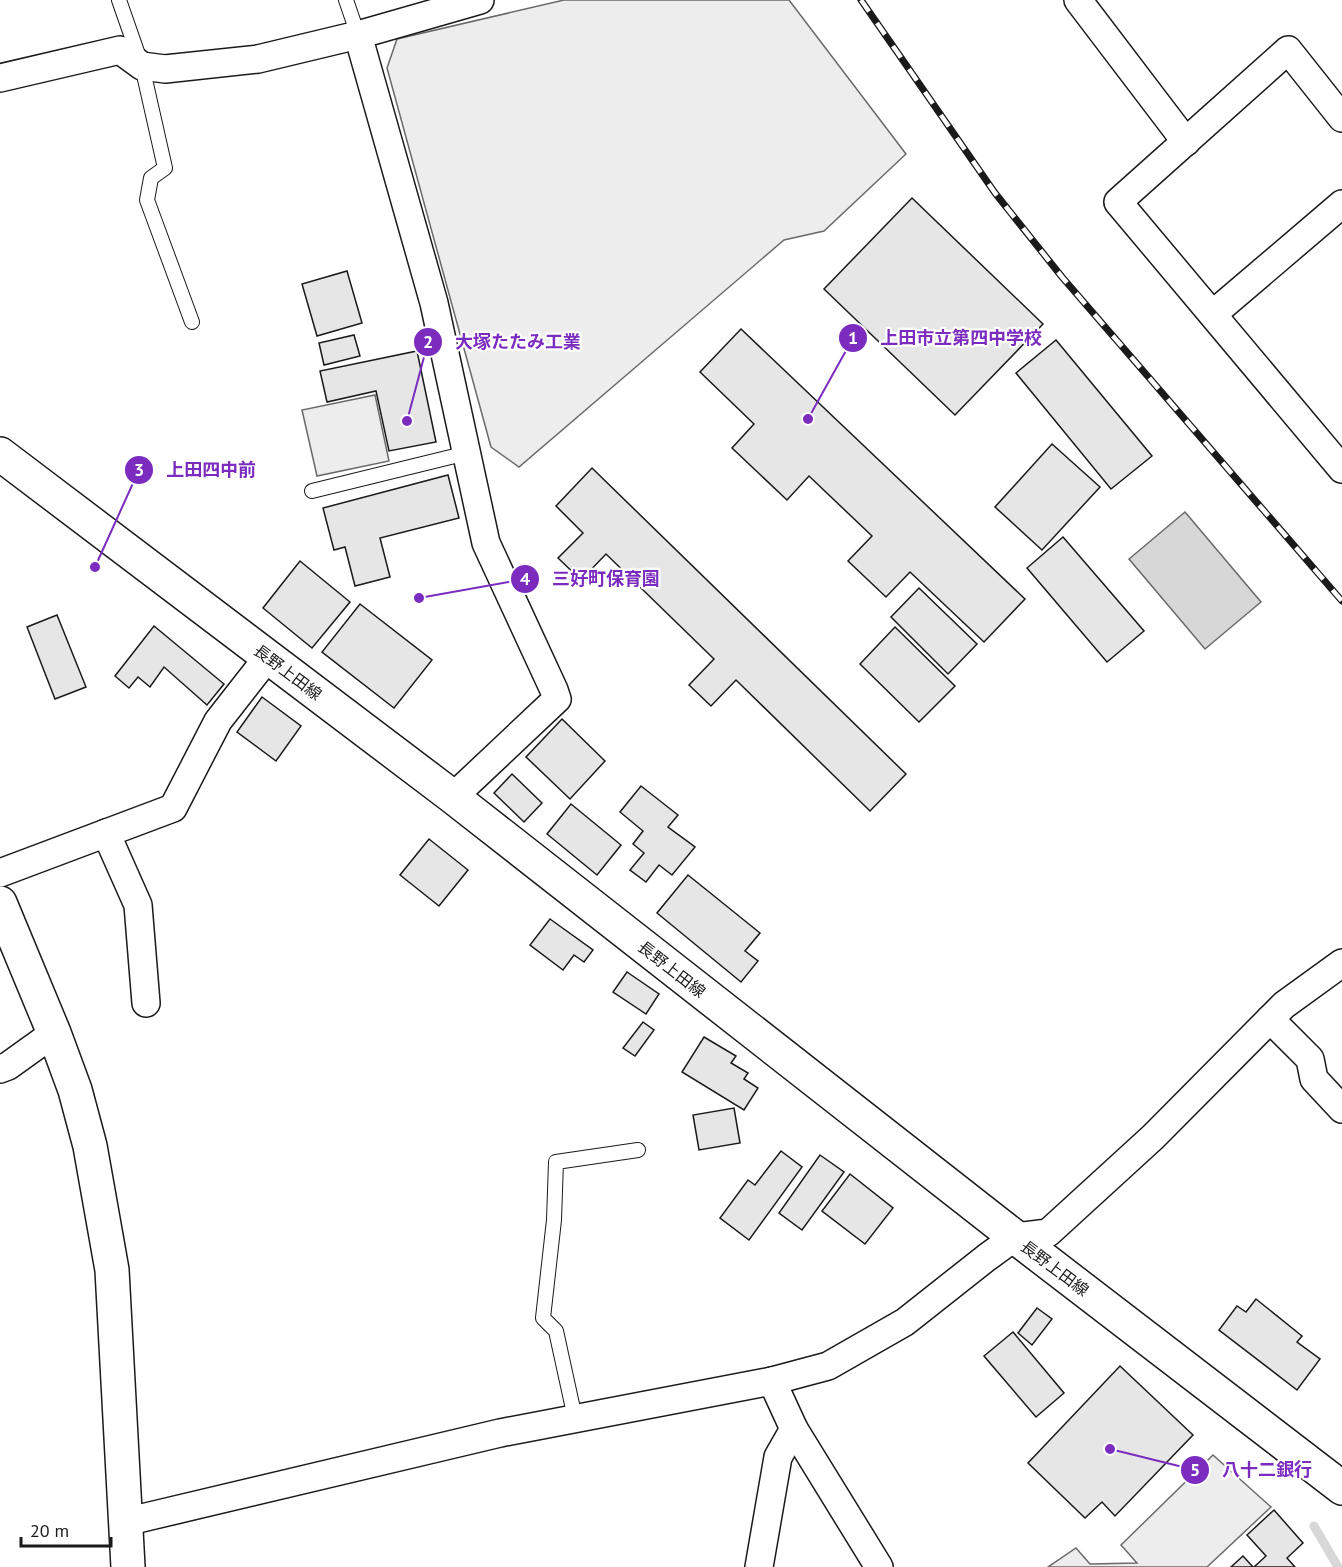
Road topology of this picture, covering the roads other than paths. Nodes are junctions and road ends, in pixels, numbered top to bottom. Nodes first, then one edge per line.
1 (119, 0) edge
2 (346, 0) edge
3 (480, 0) edge
4 (1078, 0) edge
5 (435, 7) edge
6 (358, 35) junction
7 (142, 66) junction
8 (0, 78) edge
9 (1342, 118) edge
10 (1186, 142) junction
11 (1342, 204) edge
12 (1213, 314) junction
13 (192, 322) dead end
14 (467, 453) junction
15 (0, 454) edge
16 (1342, 469) edge
17 (312, 490) dead end
18 (268, 657) junction
19 (453, 797) junction
20 (106, 833) junction
21 (0, 873) edge
22 (0, 903) edge
23 (1342, 963) edge
24 (146, 1002) dead end
25 (1270, 1019) junction
26 (54, 1033) junction
27 (0, 1069) edge
28 (1342, 1109) edge
29 (638, 1150) dead end
30 (1015, 1237) junction
31 (772, 1381) junction
32 (575, 1418) junction
33 (794, 1429) junction
34 (1342, 1488) edge
35 (125, 1522) junction
36 (128, 1567) edge
37 (759, 1567) edge
38 (879, 1567) edge

1 - 7 lane
2 - 6 lane
3 - 5 street
4 - 10 street
5 - 6 street
6 - 7 street
6 - 14 street
7 - 8 street
7 - 13 lane
9 - 10 street
10 - 12 street
11 - 12 street
12 - 16 street
14 - 17 lane
14 - 19 street
15 - 18 main road, 長野上田線
18 - 19 main road, 長野上田線
18 - 20 street
19 - 30 main road, 長野上田線
20 - 21 street
20 - 24 street
22 - 26 main road
23 - 25 street
25 - 28 street
25 - 30 street
26 - 27 street
26 - 35 main road
29 - 32 lane
30 - 31 street
30 - 34 main road, 長野上田線
31 - 32 street
31 - 33 street
32 - 35 street
33 - 37 street
33 - 38 street
35 - 36 main road

